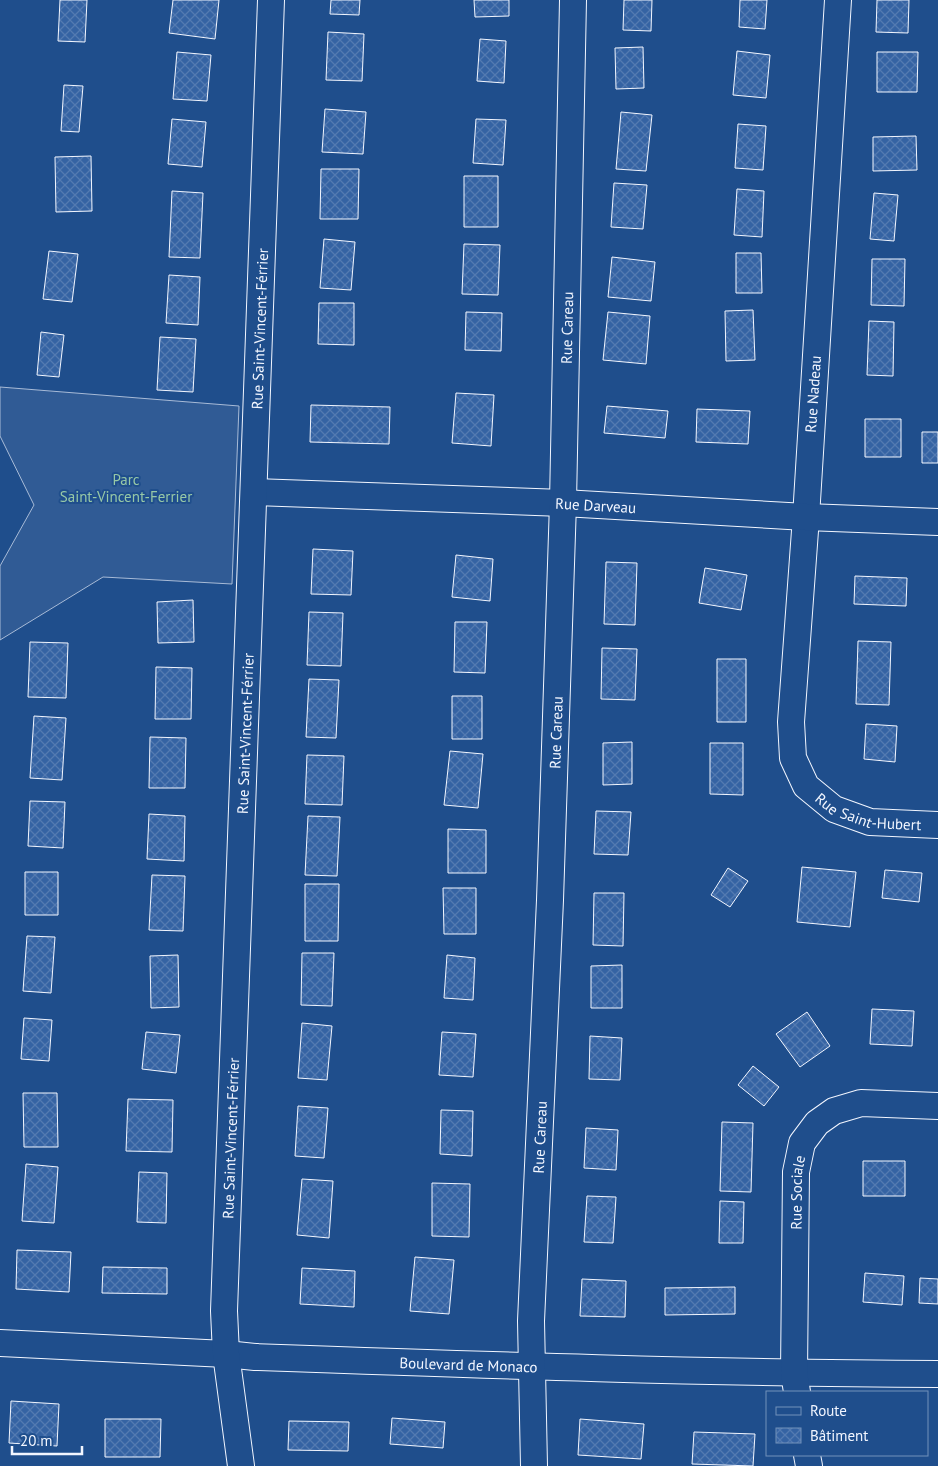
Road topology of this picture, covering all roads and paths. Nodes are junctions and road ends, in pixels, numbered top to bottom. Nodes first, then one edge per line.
1 (271, 0) edge
2 (573, 0) edge
3 (838, 0) edge
4 (254, 492) junction
5 (563, 503) junction
6 (806, 517) junction
7 (938, 522) edge
8 (806, 786) joint
9 (938, 825) edge
10 (938, 1106) edge
11 (0, 1343) edge
12 (226, 1354) junction
13 (533, 1366) junction
14 (938, 1374) edge
15 (795, 1383) edge
16 (241, 1466) edge
17 (534, 1466) edge

1 - 4 street, Rue Saint-Vincent-Férrier
2 - 5 street, Rue Careau
3 - 6 street, Rue Nadeau
4 - 5 street, Rue Darveau
4 - 12 street, Rue Saint-Vincent-Férrier
5 - 6 street, Rue Darveau
5 - 13 street, Rue Careau
6 - 7 street, Rue Darveau
6 - 8 street, Rue Nadeau
8 - 9 street, Rue Saint-Hubert
10 - 15 street, Rue Sociale
11 - 12 street, Boulevard de Monaco
12 - 13 street, Boulevard de Monaco
12 - 16 street, Rue Saint-Vincent-Férrier
13 - 15 street, Boulevard de Monaco
13 - 17 street, Rue Careau
14 - 15 street, Boulevard de Monaco

